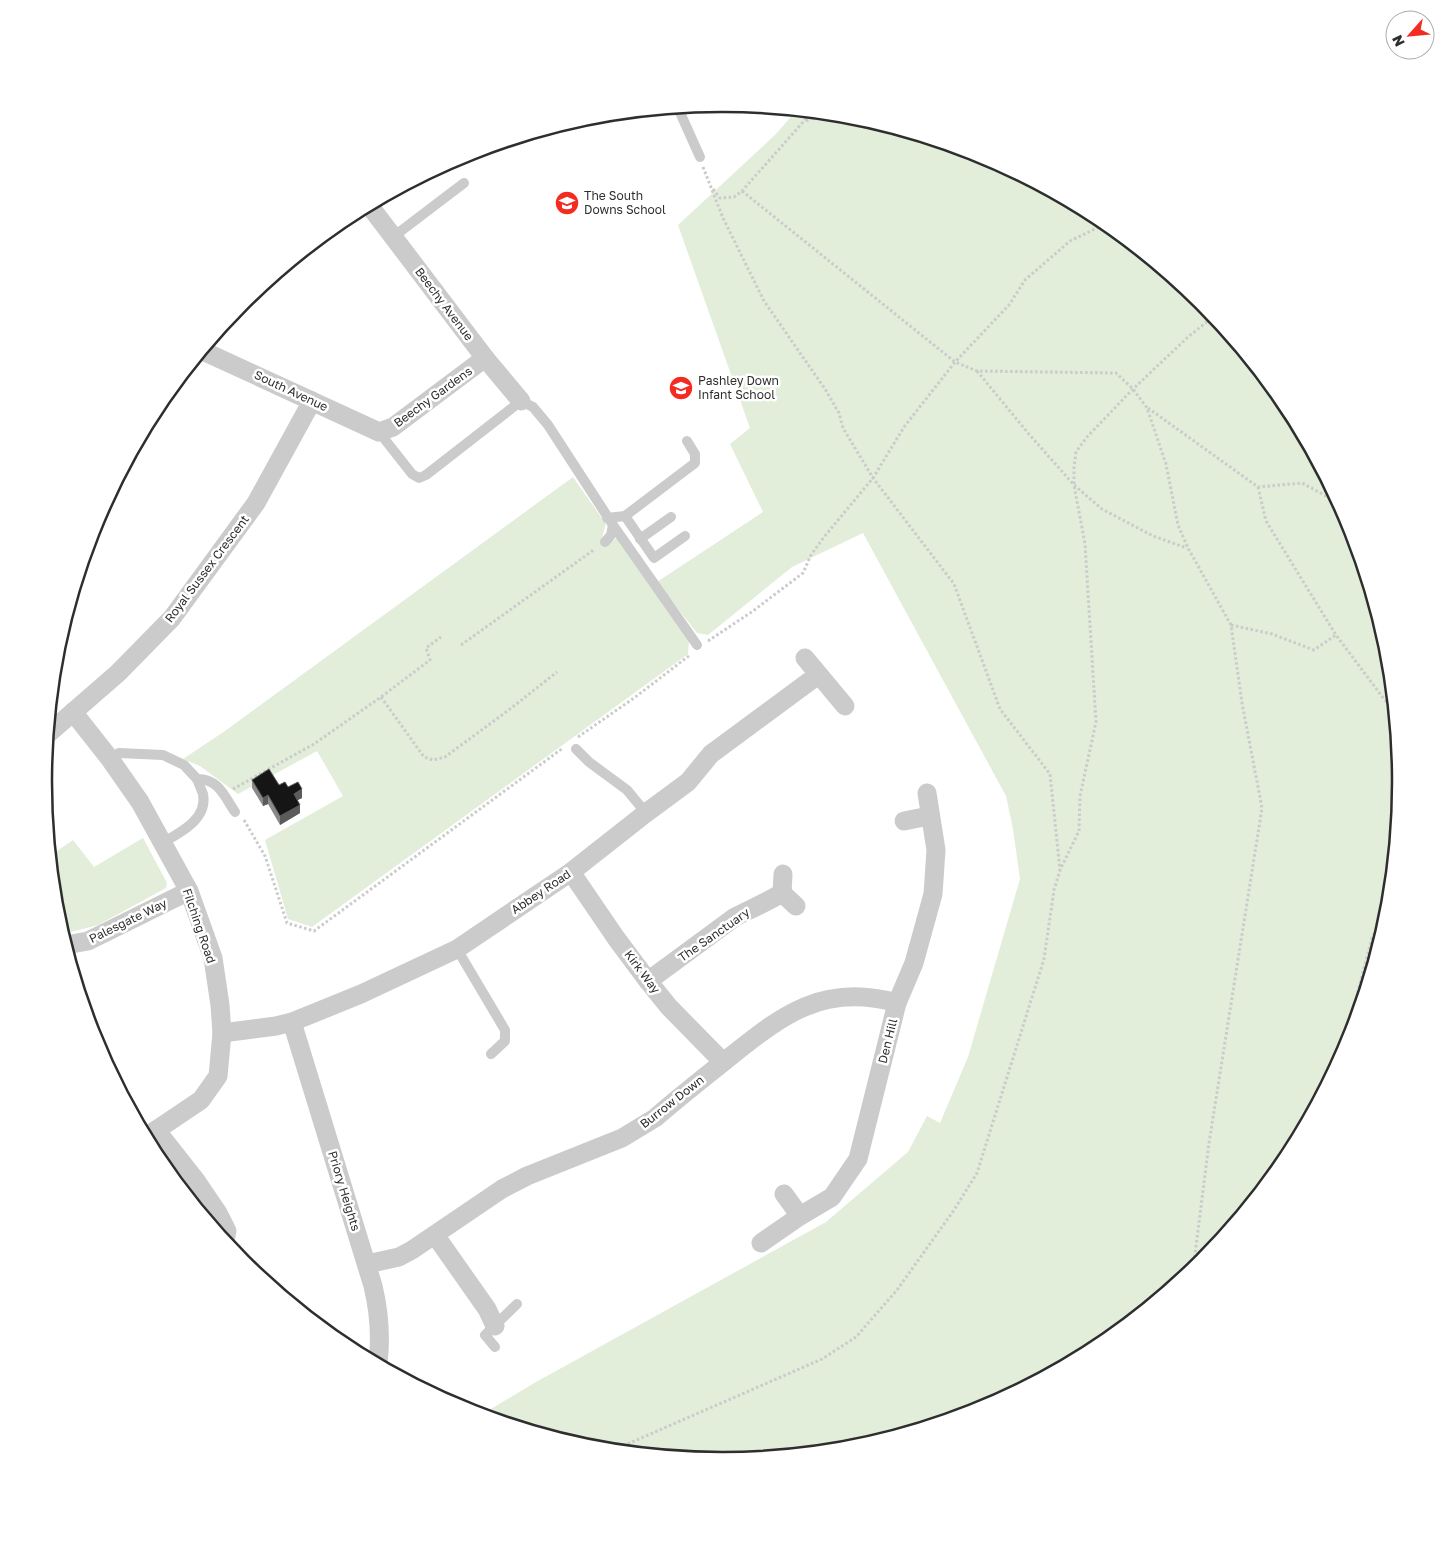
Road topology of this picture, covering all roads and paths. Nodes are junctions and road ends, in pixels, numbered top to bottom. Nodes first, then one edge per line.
1 (680, 113) edge
2 (807, 118) edge
3 (812, 118) edge
4 (804, 122) junction
5 (700, 157) joint
6 (464, 183) dead end
7 (710, 185) junction
8 (742, 191) junction
9 (373, 211) edge
10 (1098, 227) edge
11 (393, 236) junction
12 (1208, 321) edge
13 (209, 353) edge
14 (485, 358) junction
15 (955, 362) junction
16 (977, 371) junction
17 (1132, 389) junction
18 (312, 401) junction
19 (521, 401) junction
20 (1147, 408) junction
21 (379, 432) junction
22 (687, 441) dead end
23 (873, 478) junction
24 (1074, 485) junction
25 (1258, 486) junction
26 (1328, 497) edge
27 (625, 516) junction
28 (671, 516) dead end
29 (610, 521) junction
30 (685, 536) dead end
31 (640, 539) junction
32 (605, 542) joint
33 (1188, 548) junction
34 (1231, 625) junction
35 (1336, 635) junction
36 (441, 638) dead end
37 (461, 644) dead end
38 (697, 645) junction
39 (805, 658) dead end
40 (556, 672) dead end
41 (818, 675) junction
42 (381, 697) junction
43 (1388, 703) edge
44 (844, 706) dead end
45 (73, 712) junction
46 (55, 728) edge
47 (574, 745) joint
48 (564, 747) dead end
49 (110, 759) junction
50 (197, 780) junction
51 (224, 794) junction
52 (927, 794) dead end
53 (235, 812) joint
54 (646, 813) junction
55 (929, 816) junction
56 (904, 821) dead end
57 (162, 842) junction
58 (1060, 870) junction
59 (571, 872) junction
60 (783, 874) dead end
61 (189, 891) junction
62 (782, 893) junction
63 (796, 906) dead end
64 (1376, 930) edge
65 (72, 944) edge
66 (456, 949) junction
67 (648, 981) junction
68 (1358, 992) joint
69 (1357, 997) edge
70 (897, 1003) junction
71 (292, 1022) junction
72 (222, 1033) junction
73 (491, 1054) dead end
74 (723, 1062) junction
75 (152, 1133) edge
76 (155, 1139) edge
77 (784, 1194) dead end
78 (800, 1216) junction
79 (227, 1232) edge
80 (435, 1235) junction
81 (761, 1243) dead end
82 (1194, 1257) edge
83 (367, 1264) junction
84 (517, 1304) dead end
85 (495, 1326) junction
86 (495, 1347) dead end
87 (378, 1357) edge
88 (626, 1445) edge

1 - 5 lane
2 - 4 path
3 - 4 path
4 - 8 path
5 - 7 path
6 - 11 lane
7 - 8 path
7 - 23 path
8 - 15 path
9 - 11 street, Beechy Avenue
10 - 15 path
11 - 14 street, Beechy Avenue
12 - 17 path
13 - 18 street, South Avenue
14 - 19 street, Beechy Avenue
14 - 21 street, Beechy Gardens
15 - 16 path
15 - 23 path
16 - 17 path
16 - 24 path
17 - 20 path
17 - 24 path
18 - 21 street, South Avenue
18 - 45 street, Royal Sussex Crescent
19 - 21 lane
19 - 29 lane
20 - 25 path
20 - 33 path
22 - 27 lane
23 - 38 path
23 - 58 path
24 - 33 path
24 - 58 path
25 - 26 path
25 - 35 path
27 - 29 lane
27 - 31 lane
28 - 31 lane
29 - 32 lane
29 - 38 lane
30 - 31 lane
32 - 37 path
33 - 34 path
34 - 35 path
34 - 82 path
35 - 43 path
36 - 42 path
38 - 47 path
39 - 41 street
40 - 42 path
41 - 44 street
41 - 54 street, Abbey Road
42 - 51 path
45 - 46 street, Royal Sussex Crescent
45 - 49 street, Filching Road
47 - 54 lane
48 - 53 path
49 - 50 lane
49 - 57 street, Filching Road
50 - 51 lane
50 - 57 lane
51 - 53 lane
52 - 55 street, Den Hill
54 - 59 street, Abbey Road
55 - 56 street
55 - 70 street, Den Hill
57 - 61 street, Filching Road
58 - 88 path
59 - 66 street, Abbey Road
59 - 67 street, Kirk Way
60 - 62 street
61 - 65 street, Palesgate Way
61 - 72 street, Filching Road
62 - 63 street
62 - 67 street, The Sanctuary
64 - 68 path
66 - 71 street, Abbey Road
66 - 73 lane
67 - 74 street, Kirk Way
68 - 69 path
70 - 74 street, Burrow Down
70 - 78 street, Den Hill
71 - 72 street, Abbey Road
71 - 83 street, Priory Heights
72 - 75 street, Filching Road
74 - 80 street, Burrow Down
76 - 79 street
77 - 78 street
78 - 81 street, Den Hill
80 - 83 street, Burrow Down
80 - 85 street
83 - 87 street, Priory Heights
84 - 85 lane
85 - 86 lane

